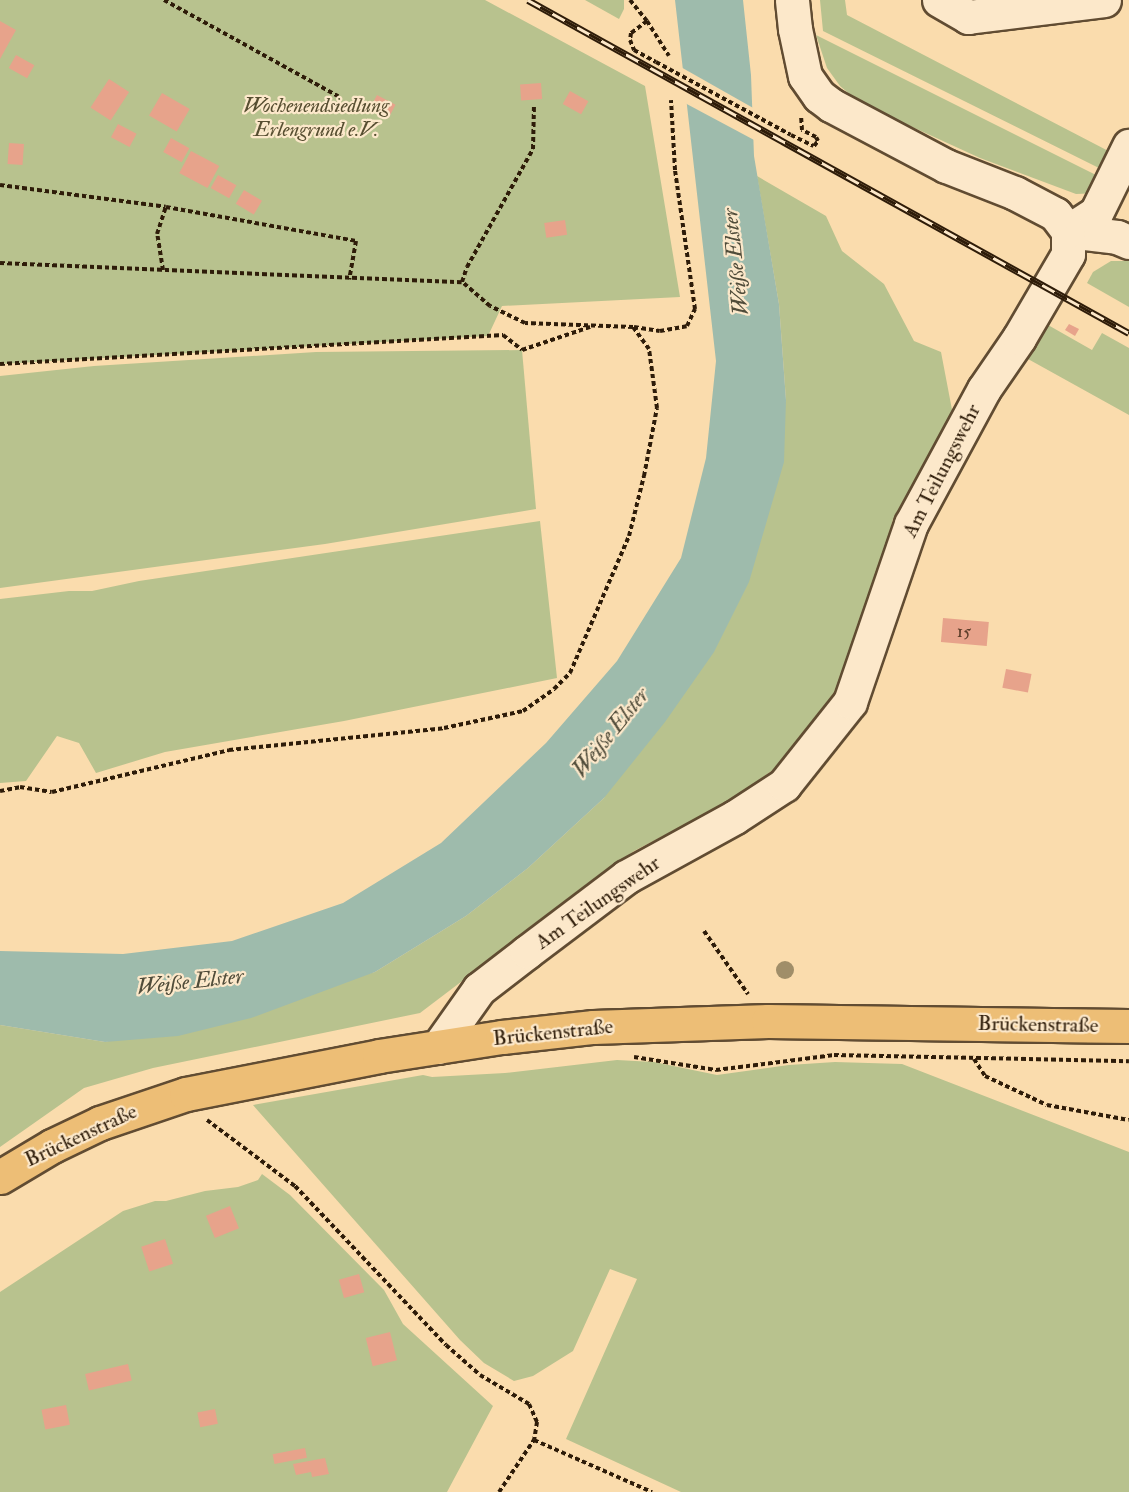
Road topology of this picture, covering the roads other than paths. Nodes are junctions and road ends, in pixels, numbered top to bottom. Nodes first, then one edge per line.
1 (792, 0) edge
2 (939, 0) edge
3 (1104, 0) edge
4 (1129, 146) edge
5 (1068, 231) junction
6 (1129, 242) edge
7 (1129, 1026) edge
8 (438, 1047) junction
9 (0, 1177) edge

1 - 5 lane
2 - 3 lane
4 - 5 lane
5 - 6 lane
5 - 8 lane, Am Teilungswehr
7 - 8 main road, Brückenstraße
8 - 9 main road, Brückenstraße

